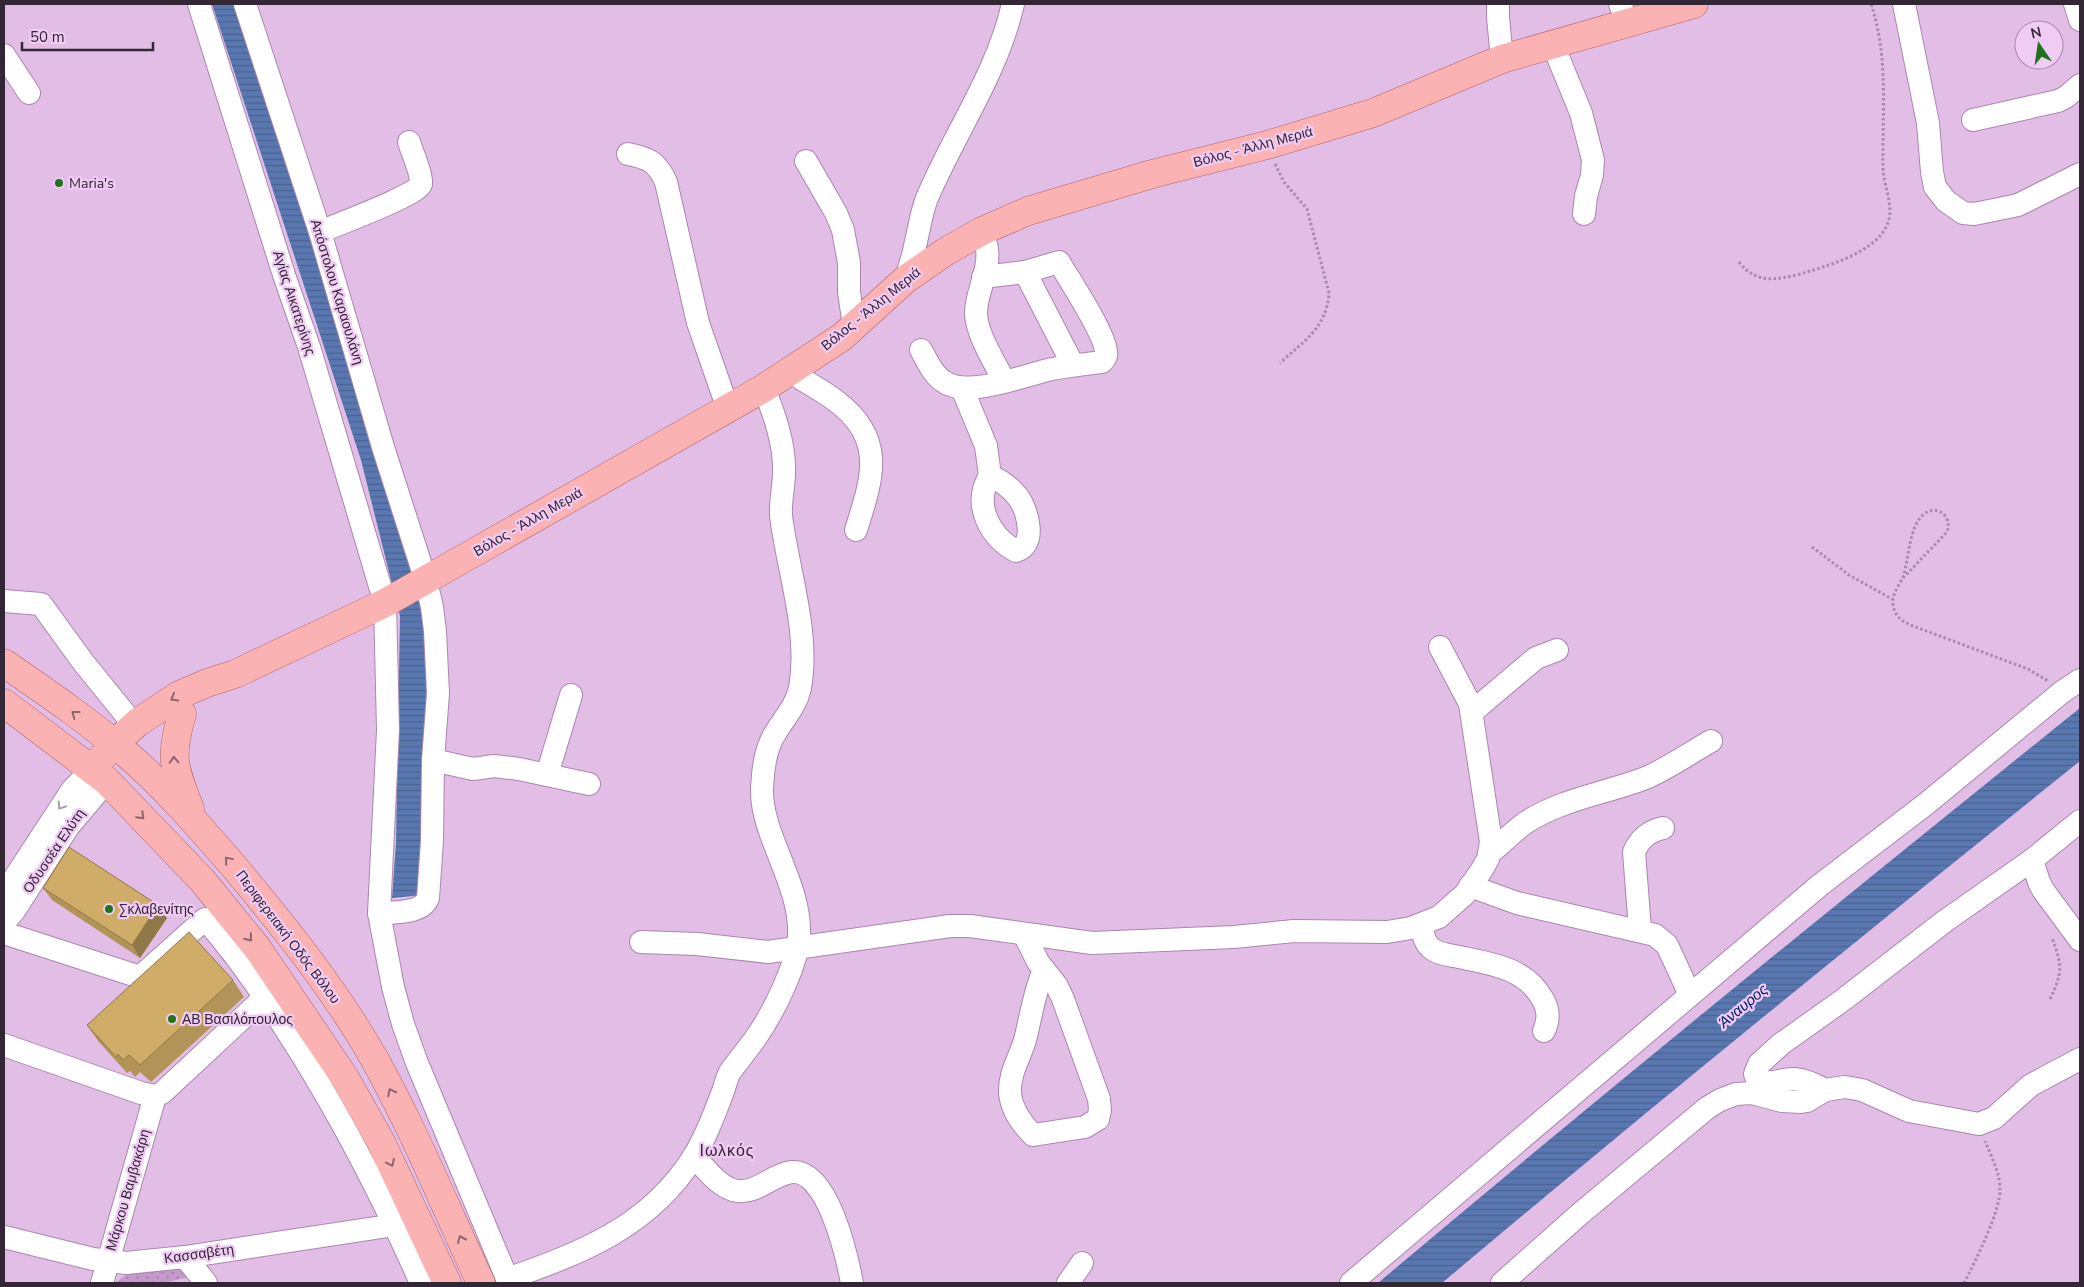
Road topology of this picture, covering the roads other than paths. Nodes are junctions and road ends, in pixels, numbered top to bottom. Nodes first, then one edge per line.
1 (199, 4) edge
2 (245, 4) edge
3 (1013, 4) edge
4 (1498, 4) edge
5 (1694, 4) edge
6 (1904, 4) edge
7 (2075, 4) edge
8 (1624, 14) edge
9 (2080, 20) edge
10 (1553, 45) junction
11 (4, 55) edge
12 (1502, 59) junction
13 (2080, 85) edge
14 (29, 93) dead end
15 (1973, 120) dead end
16 (409, 142) dead end
17 (628, 154) dead end
18 (806, 161) dead end
19 (2080, 174) edge
20 (1584, 214) dead end
21 (982, 230) junction
22 (320, 232) junction
23 (1025, 272) junction
24 (983, 277) junction
25 (906, 279) junction
26 (854, 326) junction
27 (921, 350) dead end
28 (1073, 366) junction
29 (790, 372) junction
30 (1004, 381) junction
31 (764, 388) junction
32 (962, 388) junction
33 (728, 409) junction
34 (990, 476) dead end
35 (856, 530) dead end
36 (426, 581) junction
37 (4, 601) edge
38 (385, 603) junction
39 (1440, 647) dead end
40 (1557, 650) dead end
41 (4, 662) edge
42 (235, 674) junction
43 (2071, 686) edge
44 (571, 695) dead end
45 (4, 703) edge
46 (1472, 712) junction
47 (182, 714) junction
48 (134, 725) junction
49 (1711, 741) dead end
50 (122, 750) junction
51 (433, 760) junction
52 (99, 775) junction
53 (547, 775) junction
54 (589, 784) dead end
55 (2080, 821) edge
56 (195, 822) junction
57 (1663, 828) dead end
58 (1490, 853) junction
59 (2032, 860) junction
60 (1470, 886) junction
61 (4, 894) edge
62 (379, 913) junction
63 (4, 922) edge
64 (1421, 926) junction
65 (1640, 930) junction
66 (4, 933) edge
67 (1024, 934) junction
68 (2080, 940) edge
69 (641, 942) dead end
70 (798, 948) junction
71 (1044, 970) junction
72 (1690, 996) junction
73 (265, 997) junction
74 (1544, 1031) dead end
75 (4, 1045) edge
76 (2080, 1059) edge
77 (1824, 1090) junction
78 (155, 1096) junction
79 (694, 1156) junction
80 (395, 1226) junction
81 (4, 1237) edge
82 (185, 1257) junction
83 (108, 1262) junction
84 (1082, 1262) dead end
85 (1526, 1275) edge
86 (499, 1282) edge
87 (102, 1283) edge
88 (206, 1283) edge
89 (420, 1283) edge
90 (447, 1283) edge
91 (852, 1283) edge
92 (1068, 1283) edge
93 (1351, 1283) edge
94 (1502, 1283) edge

1 - 38 street, Αγίας Αικατερίνης
2 - 22 street, Απόστολου Καραουλάνη
3 - 25 street
4 - 12 street
5 - 8 main road, Βόλος - Άλλη Μεριά
6 - 19 street
7 - 9 street
8 - 10 main road, Βόλος - Άλλη Μεριά
10 - 12 main road, Βόλος - Άλλη Μεριά
10 - 20 street
11 - 14 street
12 - 21 main road, Βόλος - Άλλη Μεριά
13 - 15 street
16 - 22 street
17 - 33 street
18 - 26 street
21 - 24 street
21 - 25 main road, Βόλος - Άλλη Μεριά
22 - 36 street, Απόστολου Καραουλάνη
23 - 24 street
23 - 28 street
23 - 28 street
24 - 30 street
25 - 26 main road, Βόλος - Άλλη Μεριά
26 - 29 main road, Βόλος - Άλλη Μεριά
27 - 32 street
28 - 30 street
29 - 31 main road, Βόλος - Άλλη Μεριά
29 - 35 street
30 - 32 street
31 - 33 main road, Βόλος - Άλλη Μεριά
31 - 70 street
32 - 34 street
33 - 36 main road, Βόλος - Άλλη Μεριά
36 - 38 main road, Βόλος - Άλλη Μεριά
36 - 51 street, Απόστολου Καραουλάνη
37 - 48 street
38 - 42 main road, Βόλος - Άλλη Μεριά
38 - 62 street, Αγίας Αικατερίνης
39 - 46 street
40 - 46 street
50 -> 41 main road, Περιφερειακή Οδός Βόλου
42 - 47 main road, Βόλος - Άλλη Μεριά
42 -> 48 main road, Βόλος - Άλλη Μεριά
43 - 72 street
44 - 53 street
45 - 52 main road
46 - 58 street
47 - 50 main road, Βόλος - Άλλη Μεριά
56 -> 47 main road
48 - 50 main road, Βόλος - Άλλη Μεριά
49 - 58 street
50 - 52 main road, Βόλος - Άλλη Μεριά
50 - 56 main road, Περιφερειακή Οδός Βόλου
51 - 53 street
51 - 62 street, Απόστολου Καραουλάνη
52 -> 61 street, Οδυσσέα Ελύτη
52 - 63 street, Οδυσσέα Ελύτη
52 -> 90 main road
53 - 54 street
55 - 59 street
86 -> 56 main road, Περιφερειακή Οδός Βόλου
57 - 65 street
58 - 60 street
59 - 68 street
59 - 77 street
60 - 64 street
60 - 65 street
62 - 86 street, Αγίας Αικατερίνης
64 - 67 street
64 - 74 street
65 - 72 street
66 - 73 street
67 - 70 street
67 - 71 street
69 - 70 street
70 - 79 street
71 - 71 street
72 - 93 street
73 - 78 street
73 - 80 street
75 - 78 street
76 - 77 street
77 - 85 street
78 - 83 street, Μάρκου Βαμβακάρη
79 - 86 street
79 - 91 street
80 - 82 street, Κασσαβέτη
80 - 89 street
81 - 83 street, Κασσαβέτη
82 - 83 street, Κασσαβέτη
82 - 88 street
83 - 87 street, Μάρκου Βαμβακάρη
84 - 92 street
85 - 94 street

